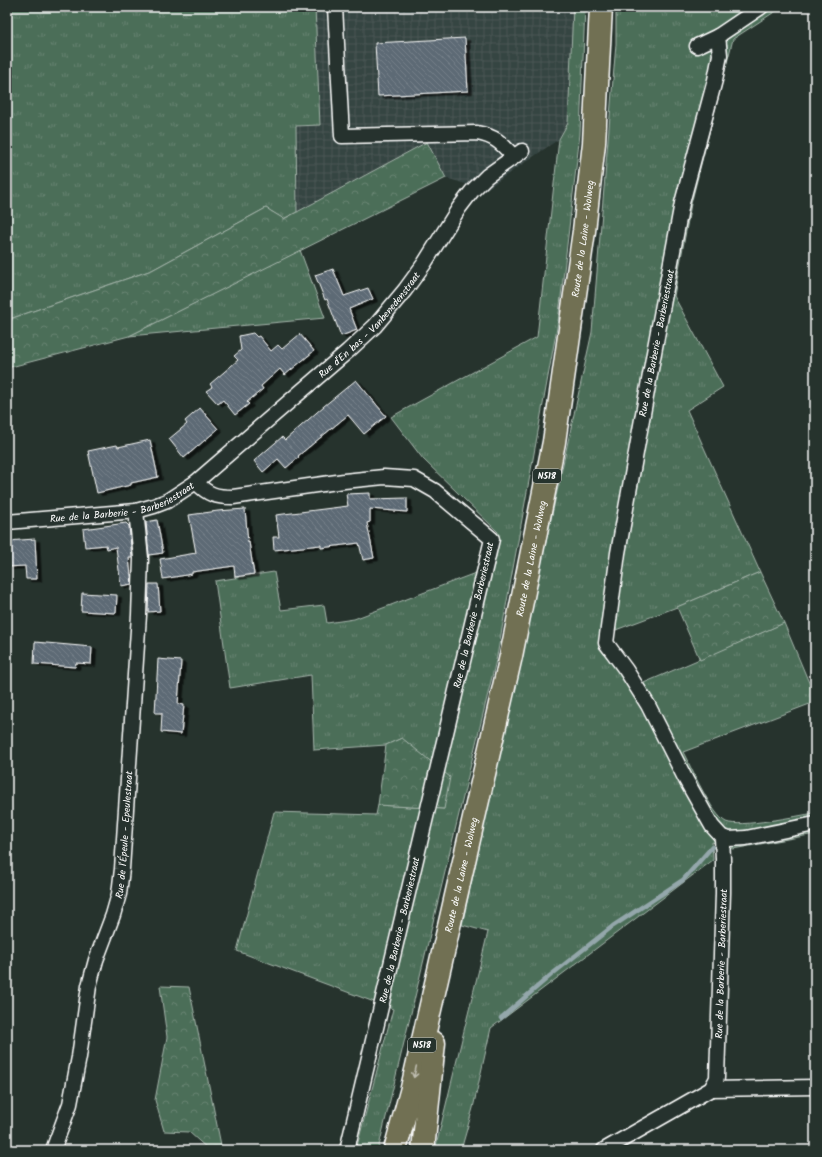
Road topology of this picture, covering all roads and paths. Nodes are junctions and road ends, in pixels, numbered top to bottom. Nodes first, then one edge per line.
1 (335, 7) edge
2 (600, 7) edge
3 (761, 7) edge
4 (718, 36) junction
5 (696, 46) dead end
6 (196, 482) junction
7 (136, 511) junction
8 (7, 522) edge
9 (815, 824) edge
10 (722, 837) junction
11 (446, 938) junction
12 (815, 1087) edge
13 (711, 1090) junction
14 (53, 1150) edge
15 (347, 1150) edge
16 (395, 1150) edge
17 (423, 1150) edge
18 (604, 1150) edge

1 - 6 street, Rue d'En bas - Vanbenedenstraat
2 - 11 highway, Route de la Laine - Wolweg / N518
3 - 4 street
4 - 5 street
4 - 10 street, Rue de la Barberie - Barberiestraat
6 - 7 street, Rue de la Barberie - Barberiestraat
6 - 15 street, Rue de la Barberie - Barberiestraat
7 - 8 street, Rue de la Barberie - Barberiestraat
7 - 14 street, Rue de l'Épeule - Epeulestraat
9 - 10 street
10 - 13 street, Rue de la Barberie - Barberiestraat
11 -> 16 highway, Route de la Laine - Wolweg / N518
11 - 17 highway, Route de la Laine - Wolweg / N518
12 - 13 street
13 - 18 street

